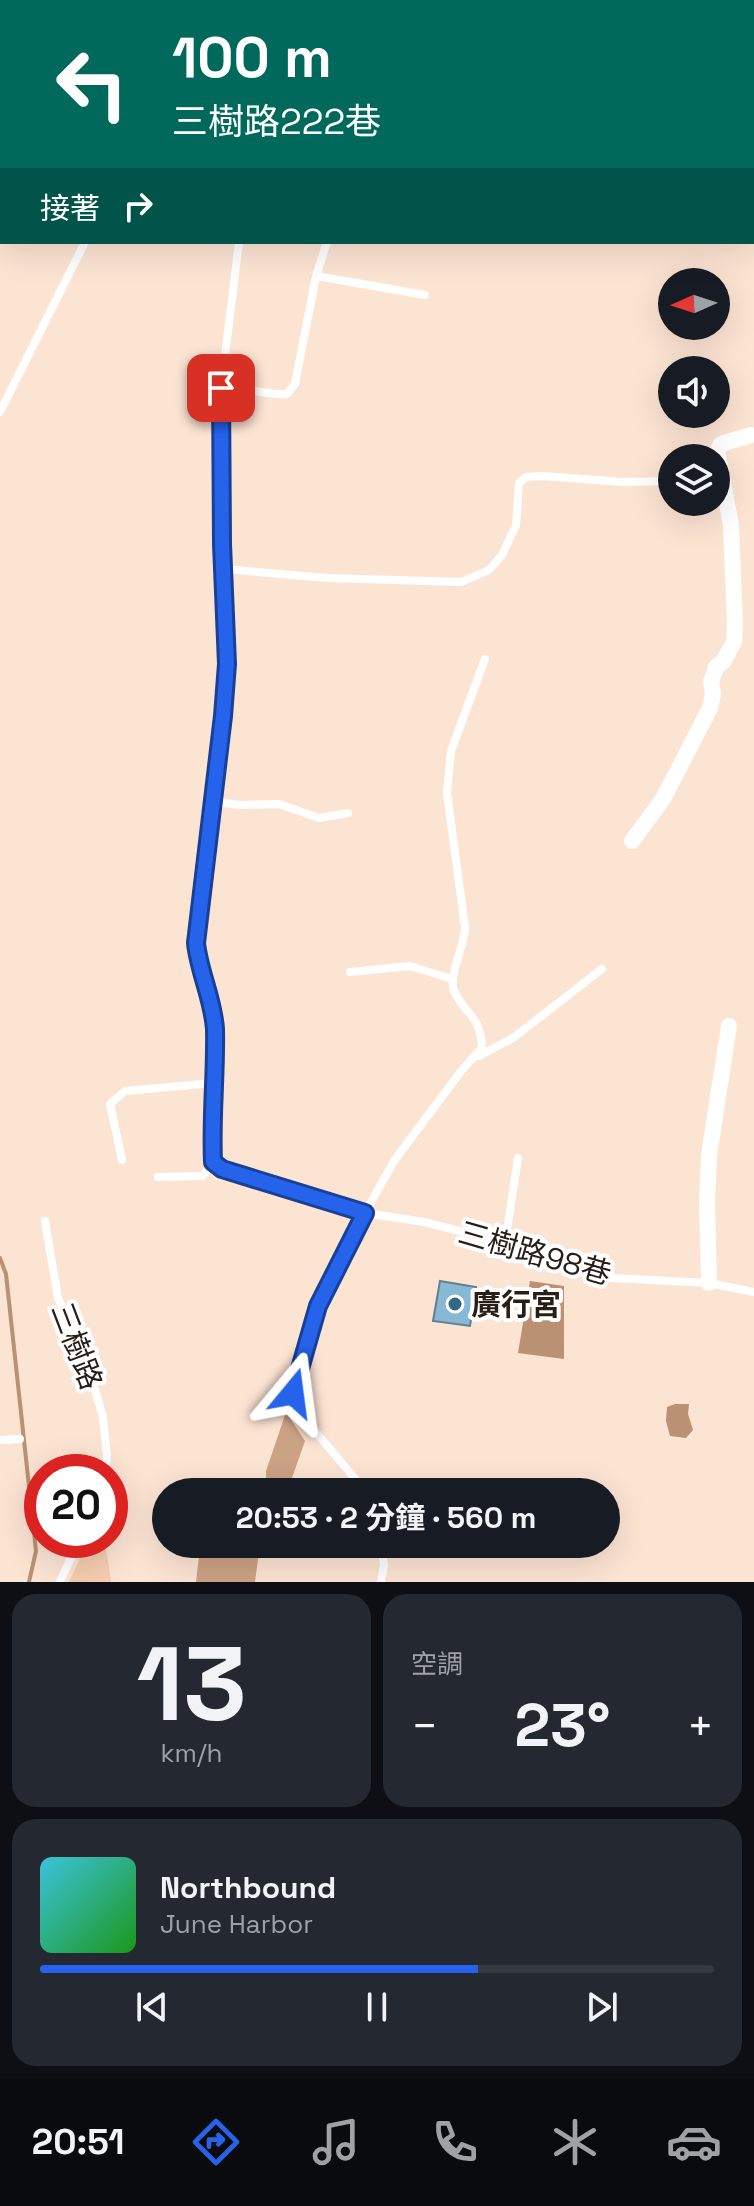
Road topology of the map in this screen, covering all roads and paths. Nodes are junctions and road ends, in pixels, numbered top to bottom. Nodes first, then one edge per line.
1 (84, 244) edge
2 (239, 244) edge
3 (326, 244) edge
4 (316, 276) junction
5 (425, 295) dead end
6 (221, 388) junction
7 (0, 412) edge
8 (751, 435) dead end
9 (721, 444) edge
10 (658, 481) edge
11 (729, 516) edge
12 (223, 569) junction
13 (485, 659) dead end
14 (211, 801) junction
15 (348, 813) dead end
16 (632, 841) dead end
17 (602, 969) dead end
18 (350, 972) dead end
19 (452, 979) junction
20 (729, 1026) dead end
21 (476, 1058) junction
22 (213, 1083) junction
23 (518, 1158) dead end
24 (122, 1160) dead end
25 (213, 1162) junction
26 (158, 1177) dead end
27 (365, 1213) junction
28 (45, 1221) dead end
29 (505, 1243) junction
30 (709, 1283) junction
31 (754, 1292) edge
32 (20, 1439) dead end
33 (0, 1440) edge
34 (107, 1454) edge
35 (354, 1478) edge
36 (71, 1558) edge
37 (383, 1558) edge
38 (60, 1582) edge
39 (381, 1582) edge

1 - 7 lane
2 - 6 lane
3 - 4 lane
4 - 5 lane
4 - 6 lane
6 - 12 lane
8 - 9 street
10 - 12 lane
11 - 16 street
12 - 14 lane
13 - 19 lane
14 - 15 lane
14 - 22 lane
17 - 21 lane
18 - 19 lane
19 - 21 lane
20 - 30 street
21 - 27 lane
22 - 24 lane
22 - 25 lane
23 - 29 lane
25 - 26 lane
25 - 27 lane, 三樹路98巷
27 - 29 lane, 三樹路98巷
27 - 35 lane
28 - 34 lane, 三樹路
29 - 30 lane, 三樹路98巷
30 - 31 lane, 三樹路98巷
32 - 33 lane
36 - 38 lane
37 - 39 lane

